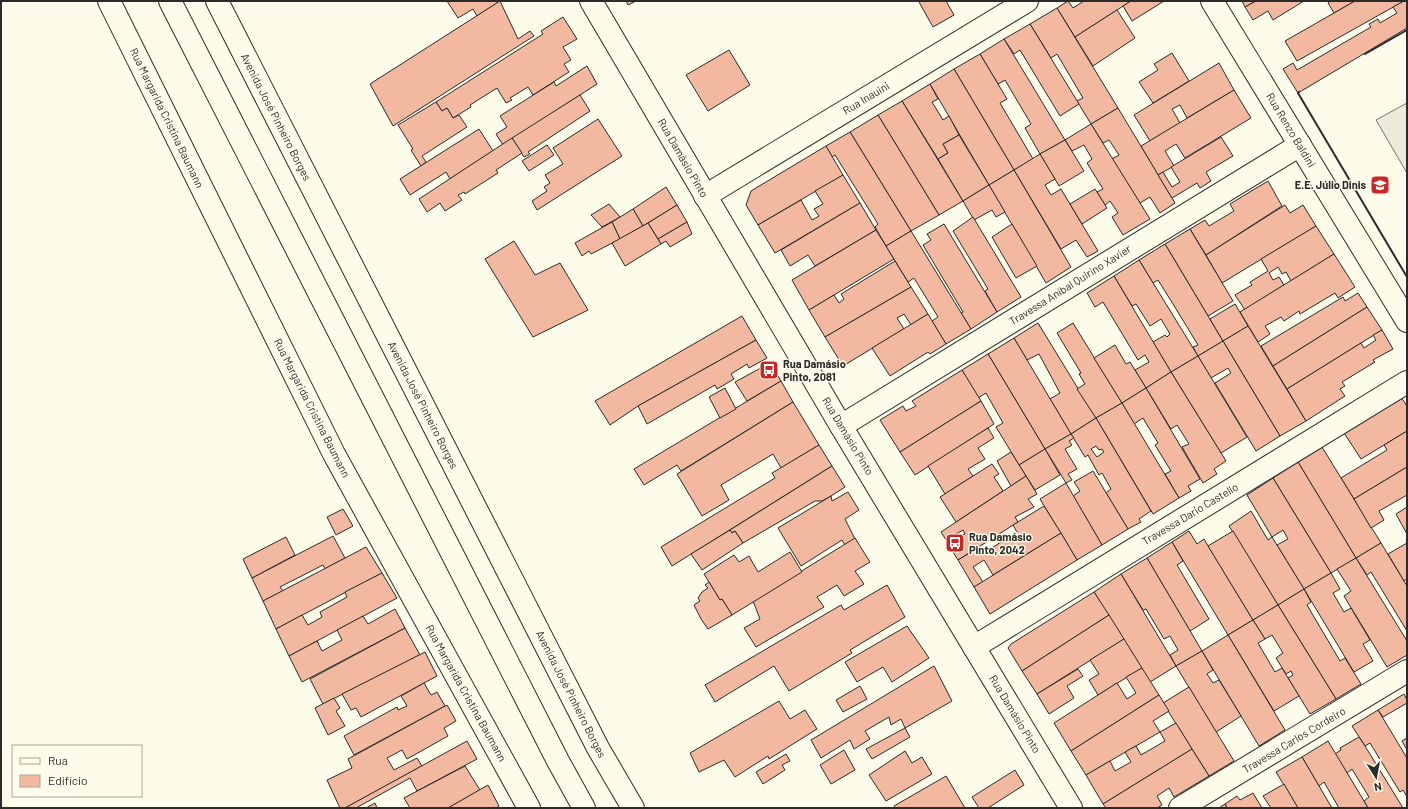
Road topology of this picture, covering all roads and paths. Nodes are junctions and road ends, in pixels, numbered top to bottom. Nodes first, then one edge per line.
1 (109, 1) edge
2 (170, 1) edge
3 (217, 1) edge
4 (591, 1) edge
5 (1027, 1) edge
6 (1212, 1) edge
7 (1300, 145) junction
8 (705, 196) junction
9 (1407, 321) edge
10 (1407, 382) edge
11 (841, 426) junction
12 (974, 647) junction
13 (1407, 671) edge
14 (529, 808) edge
15 (584, 808) edge
16 (633, 808) edge
17 (1071, 808) edge
18 (1180, 808) edge

1 - 14 street, Rua Margarida Cristina Baumann
2 - 15 street
3 - 16 street, Avenida José Pinheiro Borges
4 - 8 street, Rua Damásio Pinto
5 - 8 street, Rua Inauini
6 - 7 street, Rua Renzo Baldini
7 - 9 street, Rua Renzo Baldini
7 - 11 street, Travessa Aníbal Quirino Xavier
8 - 11 street, Rua Damásio Pinto
10 - 12 street, Travessa Dario Castello
11 - 12 street, Rua Damásio Pinto
12 - 17 street, Rua Damásio Pinto
13 - 18 street, Travessa Carlos Cordeiro

